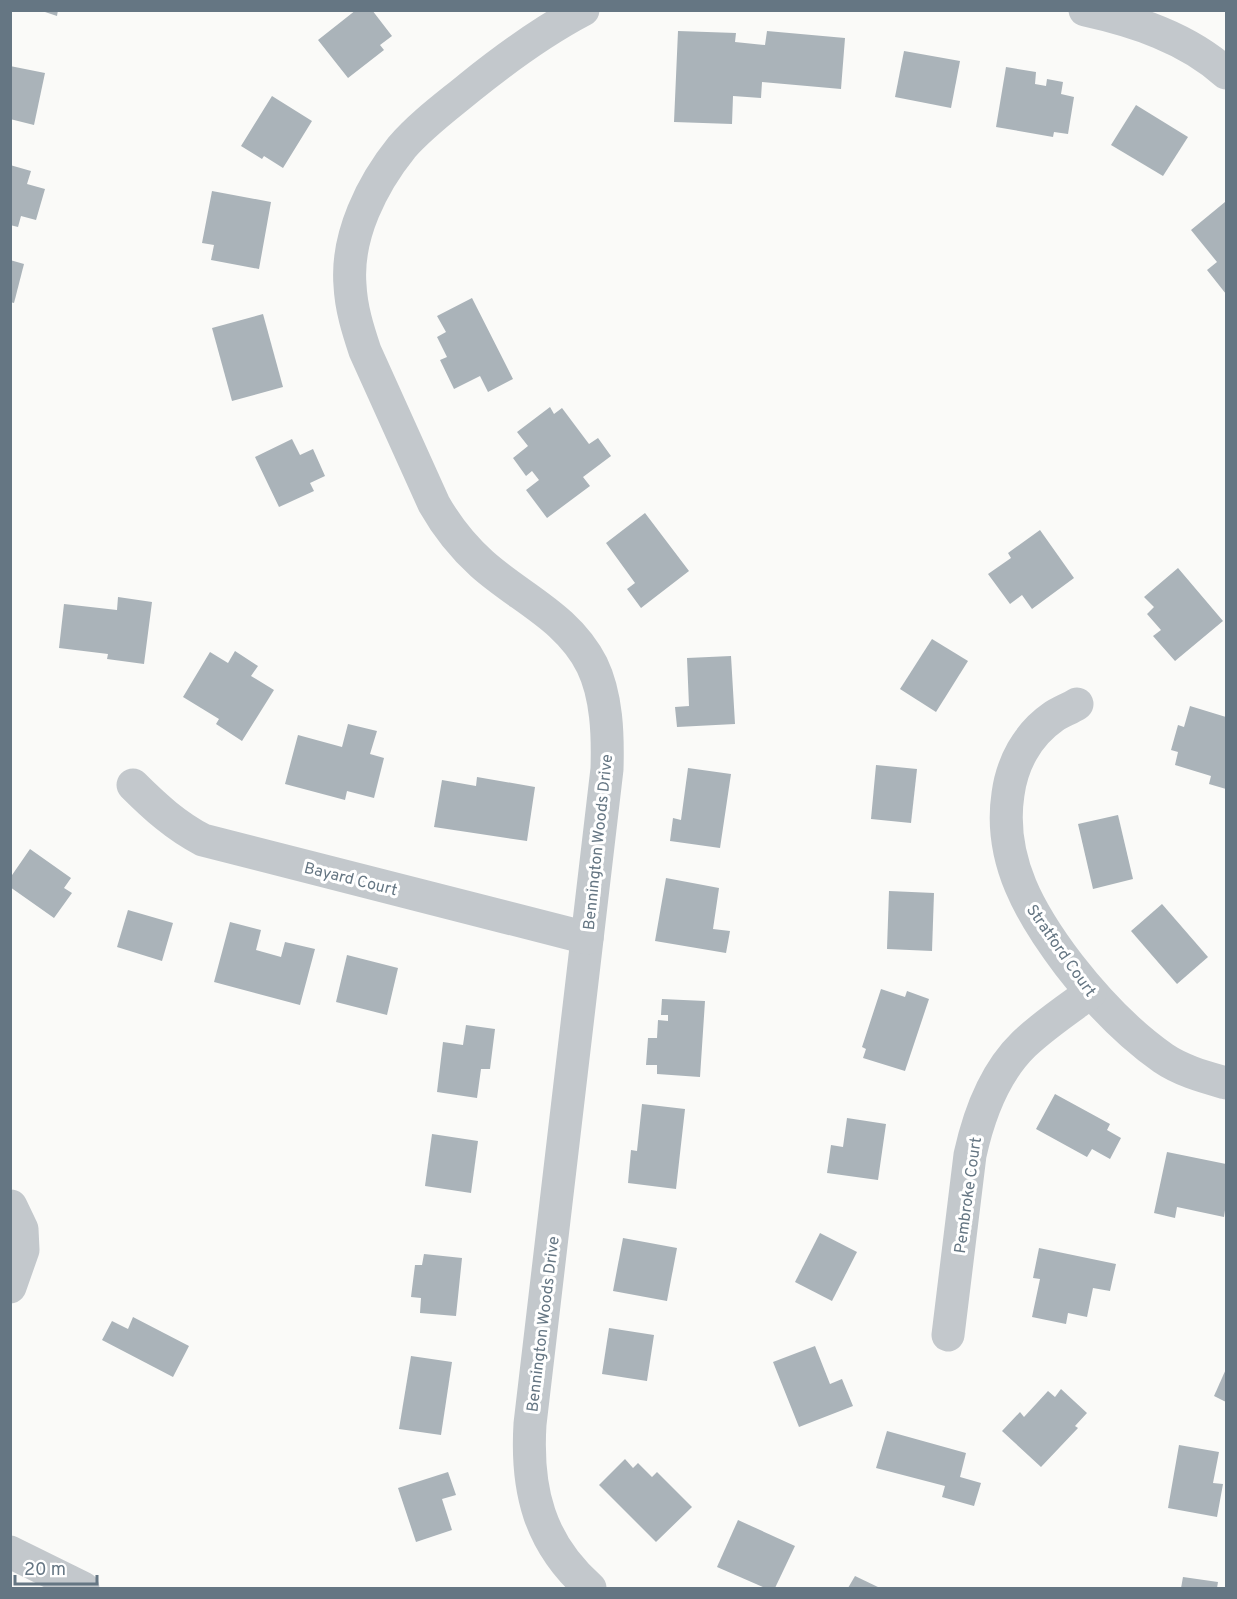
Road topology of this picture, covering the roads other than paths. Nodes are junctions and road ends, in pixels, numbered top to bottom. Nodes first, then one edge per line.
1 (583, 10) edge
2 (1085, 10) edge
3 (1227, 73) edge
4 (1077, 704) dead end
5 (133, 785) dead end
6 (586, 938) junction
7 (1090, 993) junction
8 (1227, 1083) edge
9 (11, 1206) edge
10 (10, 1287) edge
11 (948, 1335) dead end
12 (10, 1552) edge
13 (83, 1588) edge
14 (590, 1588) edge

1 - 6 street, Bennington Woods Drive
2 - 3 street
4 - 7 street, Stratford Court
5 - 6 street, Bayard Court
6 - 14 street, Bennington Woods Drive
7 - 8 street, Stratford Court
7 - 11 street, Pembroke Court
9 - 10 street
12 - 13 street

